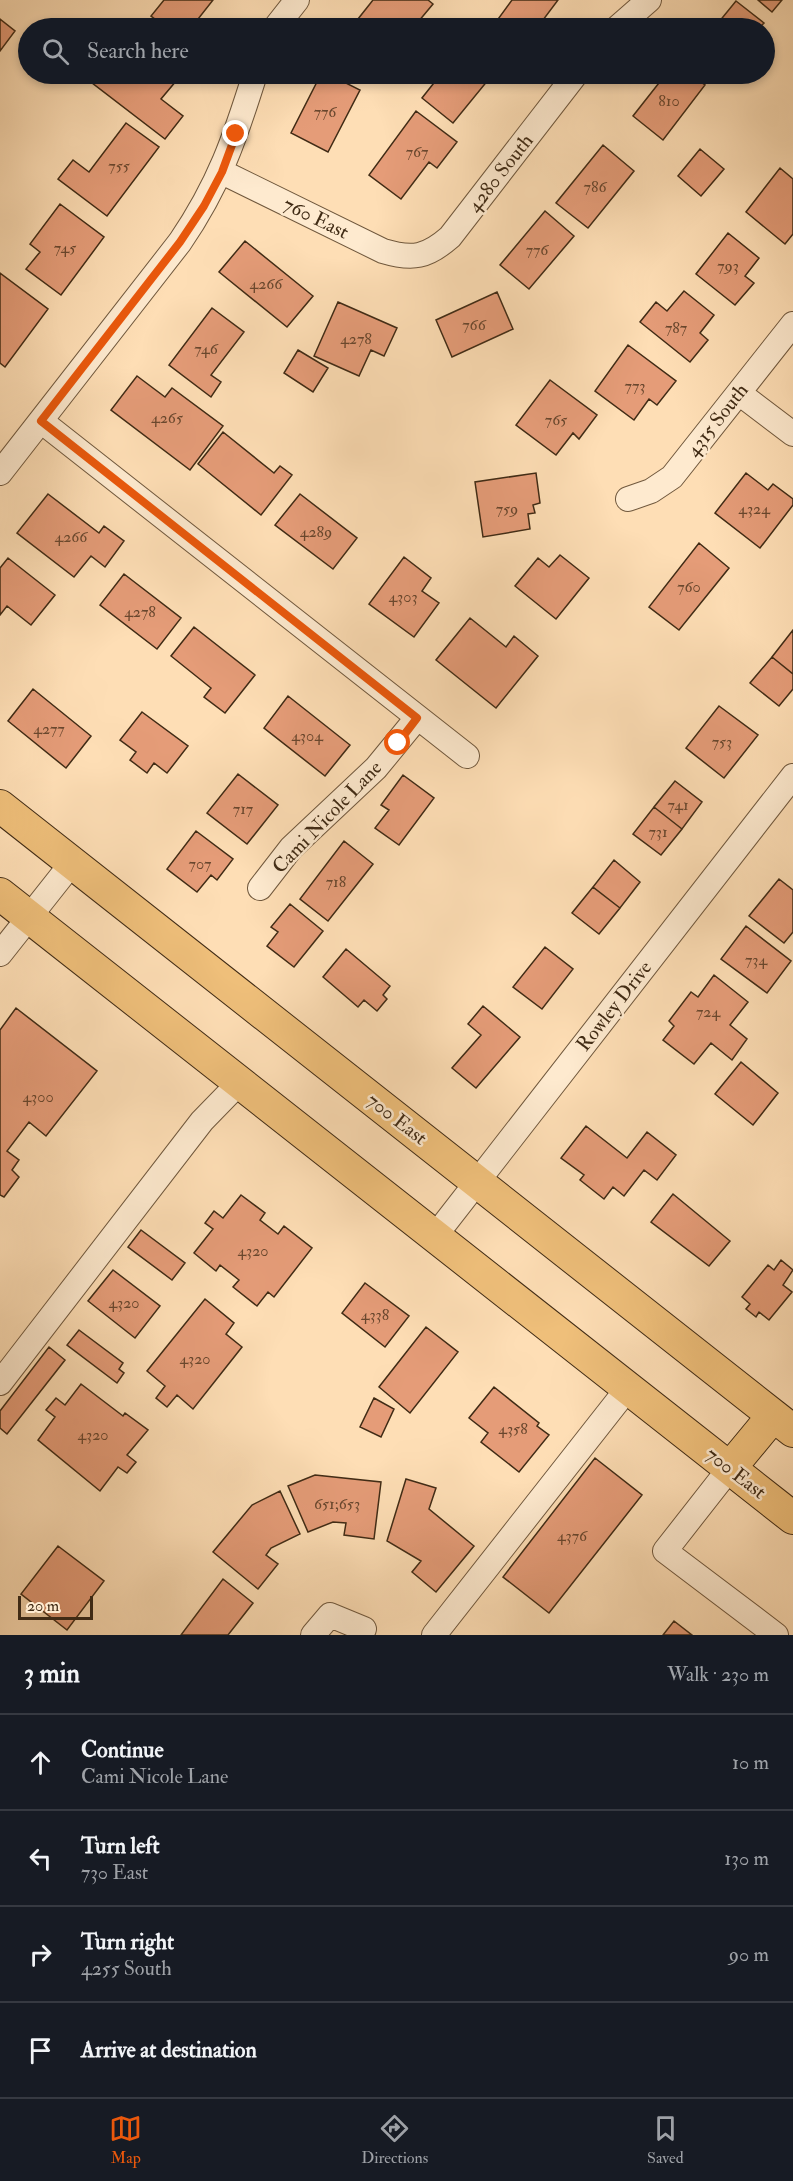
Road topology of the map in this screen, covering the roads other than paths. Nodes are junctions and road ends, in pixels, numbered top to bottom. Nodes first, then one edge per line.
1 (297, 0) edge
2 (649, 0) edge
3 (283, 18) edge
4 (628, 18) edge
5 (252, 84) edge
6 (568, 84) edge
7 (222, 172) junction
8 (412, 257) joint
9 (793, 324) edge
10 (739, 393) junction
11 (41, 421) junction
12 (793, 434) edge
13 (0, 474) edge
14 (628, 499) dead end
15 (417, 718) junction
16 (467, 756) dead end
17 (793, 776) edge
18 (0, 806) edge
19 (72, 863) junction
20 (260, 888) dead end
21 (0, 894) edge
22 (29, 917) junction
23 (0, 954) edge
24 (239, 1083) junction
25 (477, 1182) junction
26 (435, 1236) junction
27 (0, 1383) edge
28 (628, 1388) junction
29 (783, 1423) edge
30 (730, 1468) junction
31 (793, 1518) edge
32 (364, 1629) dead end
33 (313, 1635) edge
34 (434, 1635) edge
35 (776, 1635) edge

1 - 3 street
2 - 4 street
5 - 7 street
6 - 8 street, 4280 South
7 - 8 street, 760 East
7 - 11 street
9 - 10 street, 4315 South
10 - 12 street
10 - 14 street, 4315 South
11 - 13 street
11 - 15 street
15 - 16 street
15 - 20 street, Cami Nicole Lane
17 - 25 street, Rowley Drive
18 - 19 main road, 700 East
19 - 22 street
19 - 25 main road, 700 East
21 - 22 main road, 700 East
22 - 23 street
22 - 24 main road, 700 East
24 - 26 main road, 700 East
24 - 27 street
25 - 26 street, Rowley Drive
25 - 29 main road, 700 East
26 - 28 main road, 700 East
28 - 30 main road, 700 East
28 - 34 street
29 - 30 main road
30 - 31 main road, 700 East
30 - 35 street
32 - 33 street

